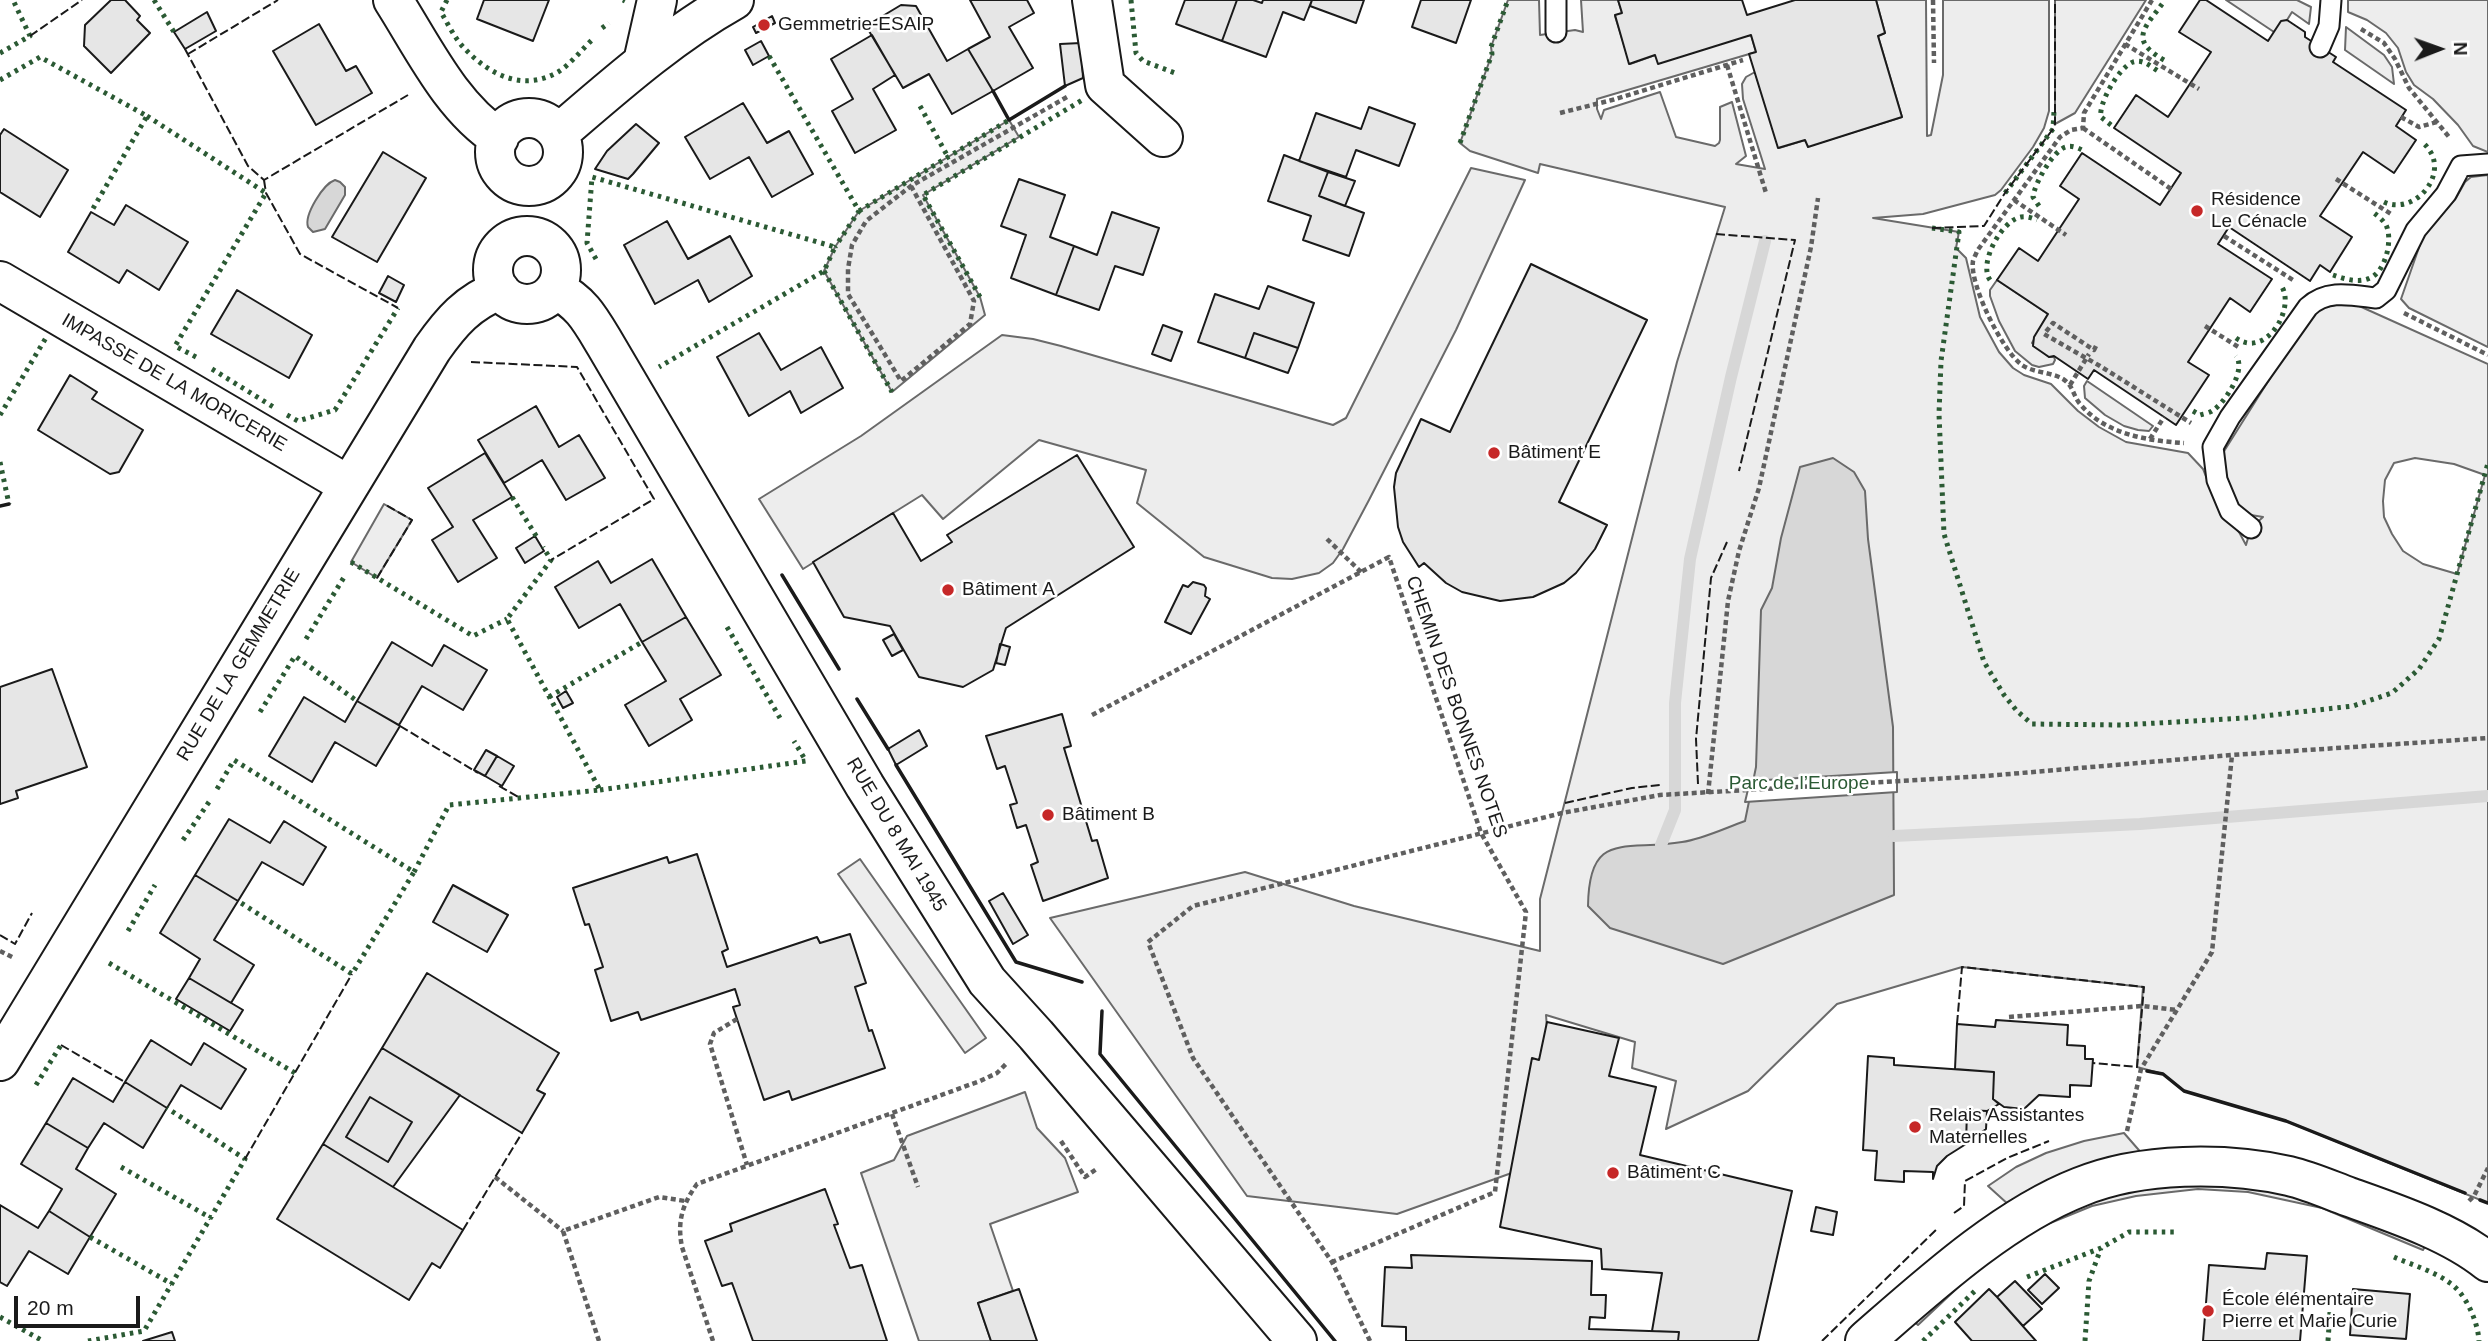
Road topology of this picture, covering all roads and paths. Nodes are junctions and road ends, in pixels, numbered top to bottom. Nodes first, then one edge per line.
1 (393, 0) edge
2 (657, 0) edge
3 (734, 0) edge
4 (1092, 0) edge
5 (1556, 0) edge
6 (1933, 0) edge
7 (2152, 0) edge
8 (2331, 5) edge
9 (1556, 32) dead end
10 (2125, 44) junction
11 (2320, 47) dead end
12 (1743, 60) dead end
13 (643, 62) junction
14 (1934, 63) dead end
15 (1727, 65) junction
16 (2199, 89) dead end
17 (1068, 96) dead end
18 (1560, 113) dead end
19 (2401, 117) dead end
20 (2437, 122) junction
21 (2083, 128) junction
22 (558, 134) junction
23 (1163, 137) dead end
24 (501, 156) junction
25 (2488, 164) edge
26 (2461, 166) junction
27 (553, 176) junction
28 (2336, 179) dead end
29 (911, 186) junction
30 (2171, 189) dead end
31 (1766, 193) dead end
32 (1818, 198) dead end
33 (2014, 200) junction
34 (2379, 206) dead end
35 (2066, 235) dead end
36 (2224, 236) dead end
37 (552, 247) junction
38 (501, 248) junction
39 (0, 281) edge
40 (555, 289) junction
41 (500, 290) junction
42 (2320, 298) junction
43 (2376, 298) junction
44 (2205, 326) dead end
45 (2096, 346) dead end
46 (2237, 346) dead end
47 (2089, 354) dead end
48 (2488, 355) edge
49 (2070, 385) junction
50 (2164, 417) dead end
51 (2181, 417) dead end
52 (2150, 439) junction
53 (2213, 447) junction
54 (348, 485) junction
55 (2251, 528) dead end
56 (1327, 539) dead end
57 (1362, 573) junction
58 (1092, 715) dead end
59 (2488, 738) edge
60 (2232, 755) junction
61 (1708, 794) junction
62 (1481, 833) junction
63 (0, 951) edge
64 (14, 958) dead end
65 (2177, 1010) junction
66 (2009, 1017) dead end
67 (737, 1019) dead end
68 (1036, 1035) junction
69 (0, 1061) edge
70 (892, 1114) junction
71 (2127, 1131) dead end
72 (1061, 1141) dead end
73 (747, 1165) junction
74 (1102, 1166) dead end
75 (2488, 1168) edge
76 (495, 1177) dead end
77 (918, 1186) dead end
78 (2474, 1196) dead end
79 (685, 1201) junction
80 (563, 1231) junction
81 (1332, 1262) junction
82 (2488, 1262) edge
83 (599, 1341) edge
84 (713, 1341) edge
85 (1297, 1341) edge
86 (1370, 1341) edge
87 (1866, 1341) edge

1 - 24 street
2 - 13 street
3 - 13 street
4 - 23 street
5 - 9 lane
6 - 14 path
7 - 10 path
8 - 11 lane
8 - 20 path
10 - 16 path
10 - 21 path
12 - 15 path
13 - 22 street
15 - 18 path
15 - 31 path
17 - 29 path
19 - 20 path
20 - 26 path
21 - 30 path
21 - 33 path
22 - 24 street
22 - 27 street
24 - 27 street
24 - 38 street
25 - 26 lane
26 - 43 lane
27 - 37 street
28 - 34 path
29 - 29 path
32 - 61 path
33 - 35 path
33 - 49 path
36 - 42 path
37 - 38 street
37 - 40 street
38 - 41 street
39 - 54 street, IMPASSE DE LA MORICERIE
40 - 41 street
40 - 68 street, RUE DU 8 MAI 1945
41 - 54 street, RUE DE LA GEMMETRIE
42 - 43 lane
42 - 53 lane
43 - 48 path
44 - 46 path
45 - 51 path
47 - 49 path
49 - 52 path
50 - 52 path
52 - 53 path
53 - 55 lane
54 - 69 street, RUE DE LA GEMMETRIE
56 - 57 path
57 - 58 path
57 - 62 path, CHEMIN DES BONNES NOTES
59 - 60 path
60 - 61 path
60 - 65 path
61 - 62 path
62 - 81 path, CHEMIN DES BONNES NOTES
62 - 81 path
63 - 64 path
65 - 66 path
65 - 71 path
67 - 73 path
68 - 70 path
68 - 85 street, RUE DU 8 MAI 1945
70 - 73 path
70 - 77 path
72 - 74 path
73 - 79 path
75 - 78 path
76 - 80 path
79 - 80 path
79 - 84 path
80 - 83 path
81 - 86 path
82 - 87 street

